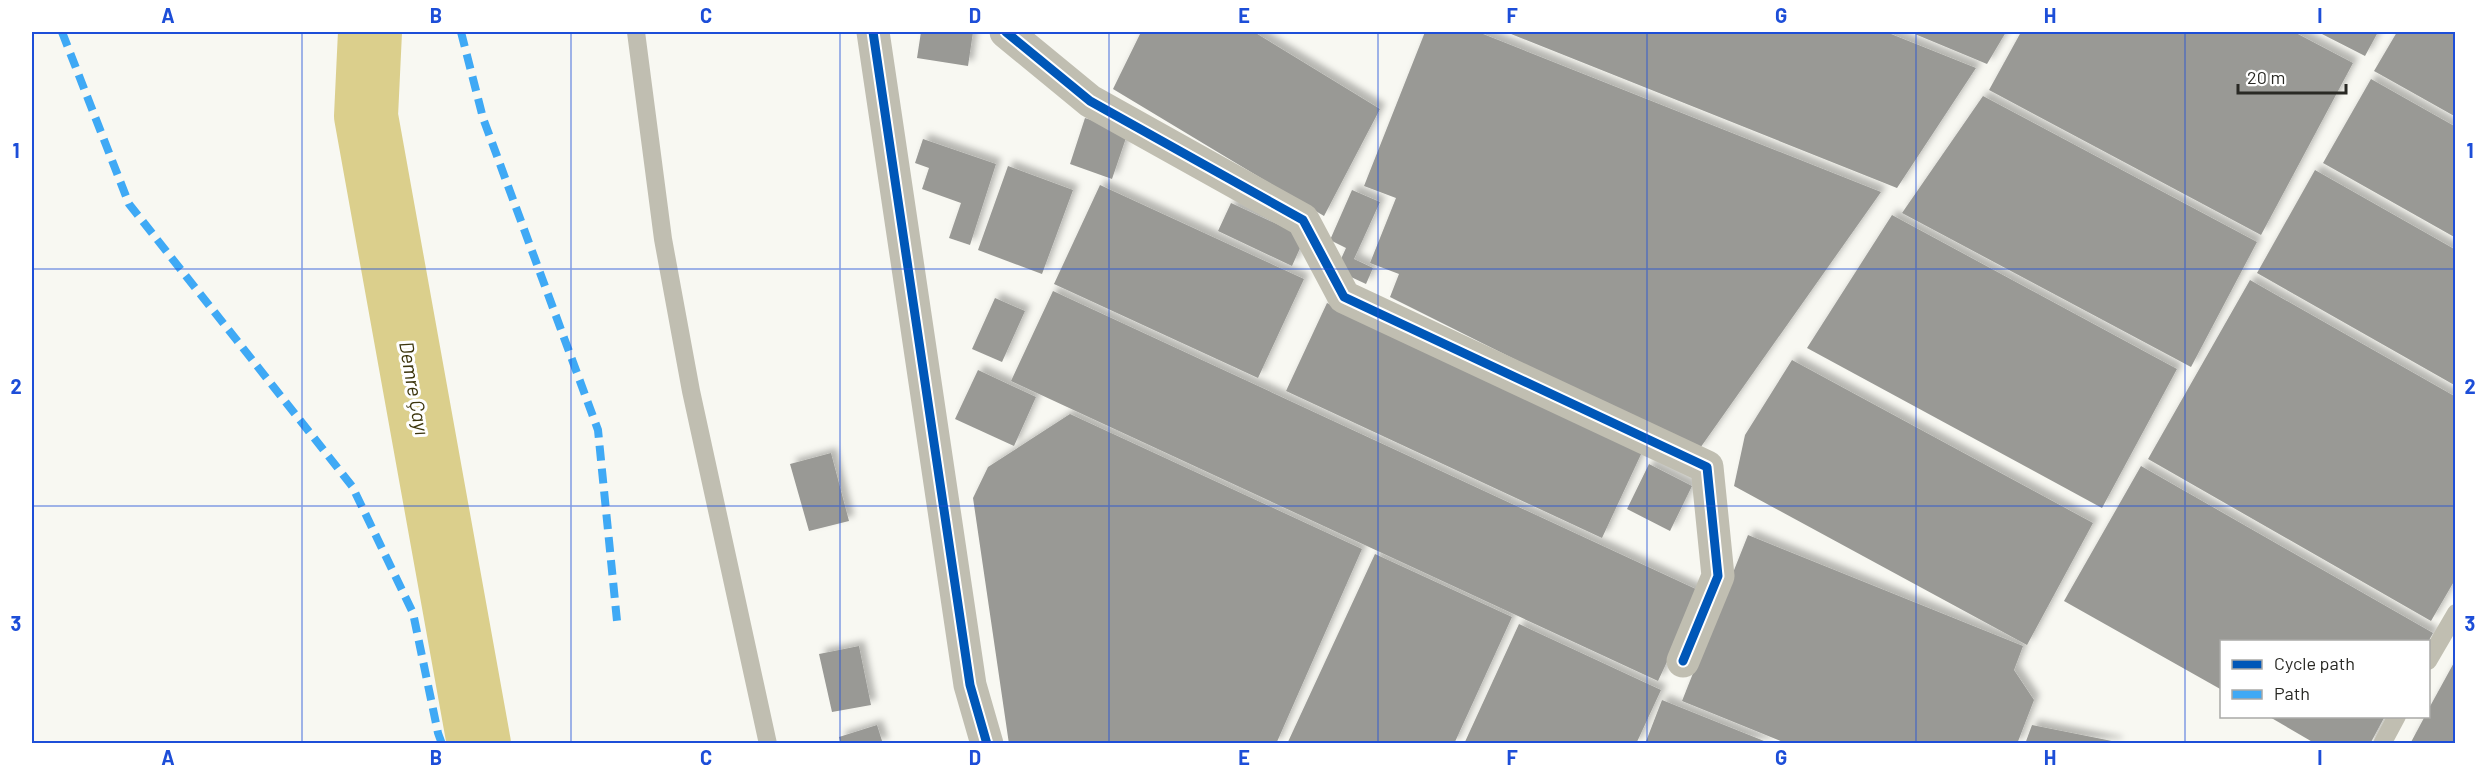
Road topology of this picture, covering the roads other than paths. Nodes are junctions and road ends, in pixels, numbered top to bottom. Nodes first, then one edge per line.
1 (636, 32) edge
2 (873, 32) edge
3 (1006, 32) edge
4 (2456, 613) edge
5 (2430, 658) edge
6 (1683, 661) dead end
7 (2396, 718) edge
8 (768, 744) edge
9 (987, 744) edge
10 (2382, 744) edge

1 - 8 lane
2 - 9 street
3 - 6 street
4 - 5 lane
7 - 10 lane

